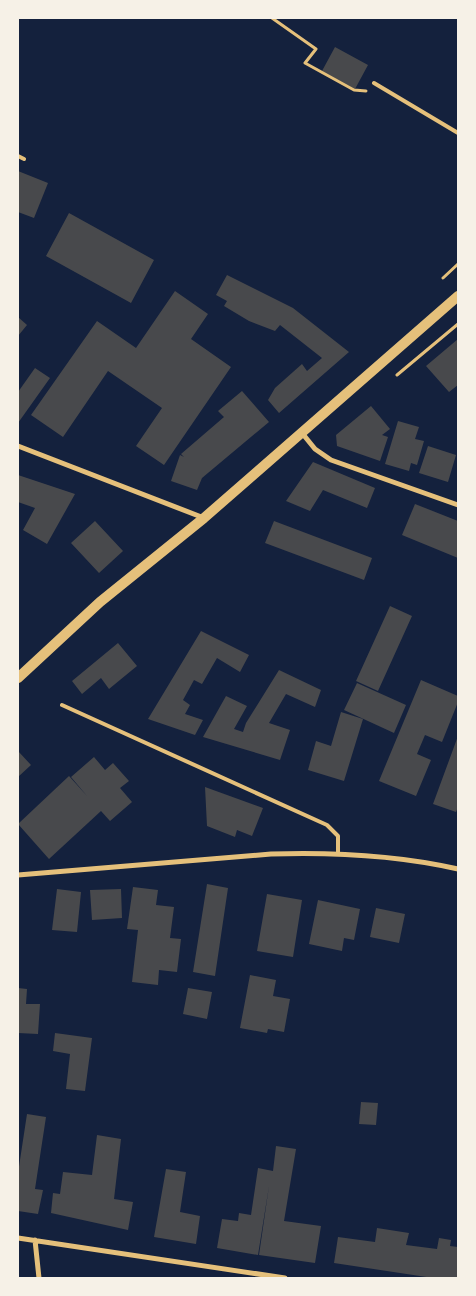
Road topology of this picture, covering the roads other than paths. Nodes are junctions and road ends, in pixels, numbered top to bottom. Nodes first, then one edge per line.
1 (374, 83) road end
2 (458, 133) edge
3 (18, 156) edge
4 (24, 159) dead end
5 (458, 296) edge
6 (301, 432) junction
7 (18, 446) edge
8 (458, 505) edge
9 (204, 518) junction
10 (18, 678) edge
11 (62, 705) dead end
12 (338, 853) junction
13 (458, 869) edge
14 (18, 875) edge
15 (18, 1238) edge
16 (35, 1240) junction
17 (39, 1278) edge
18 (285, 1278) edge

1 - 2 lane
3 - 4 lane
5 - 6 main road
6 - 8 street
6 - 9 main road
7 - 9 street
9 - 10 main road
11 - 12 lane
12 - 13 street
12 - 14 street
15 - 16 street
16 - 17 street
16 - 18 street

